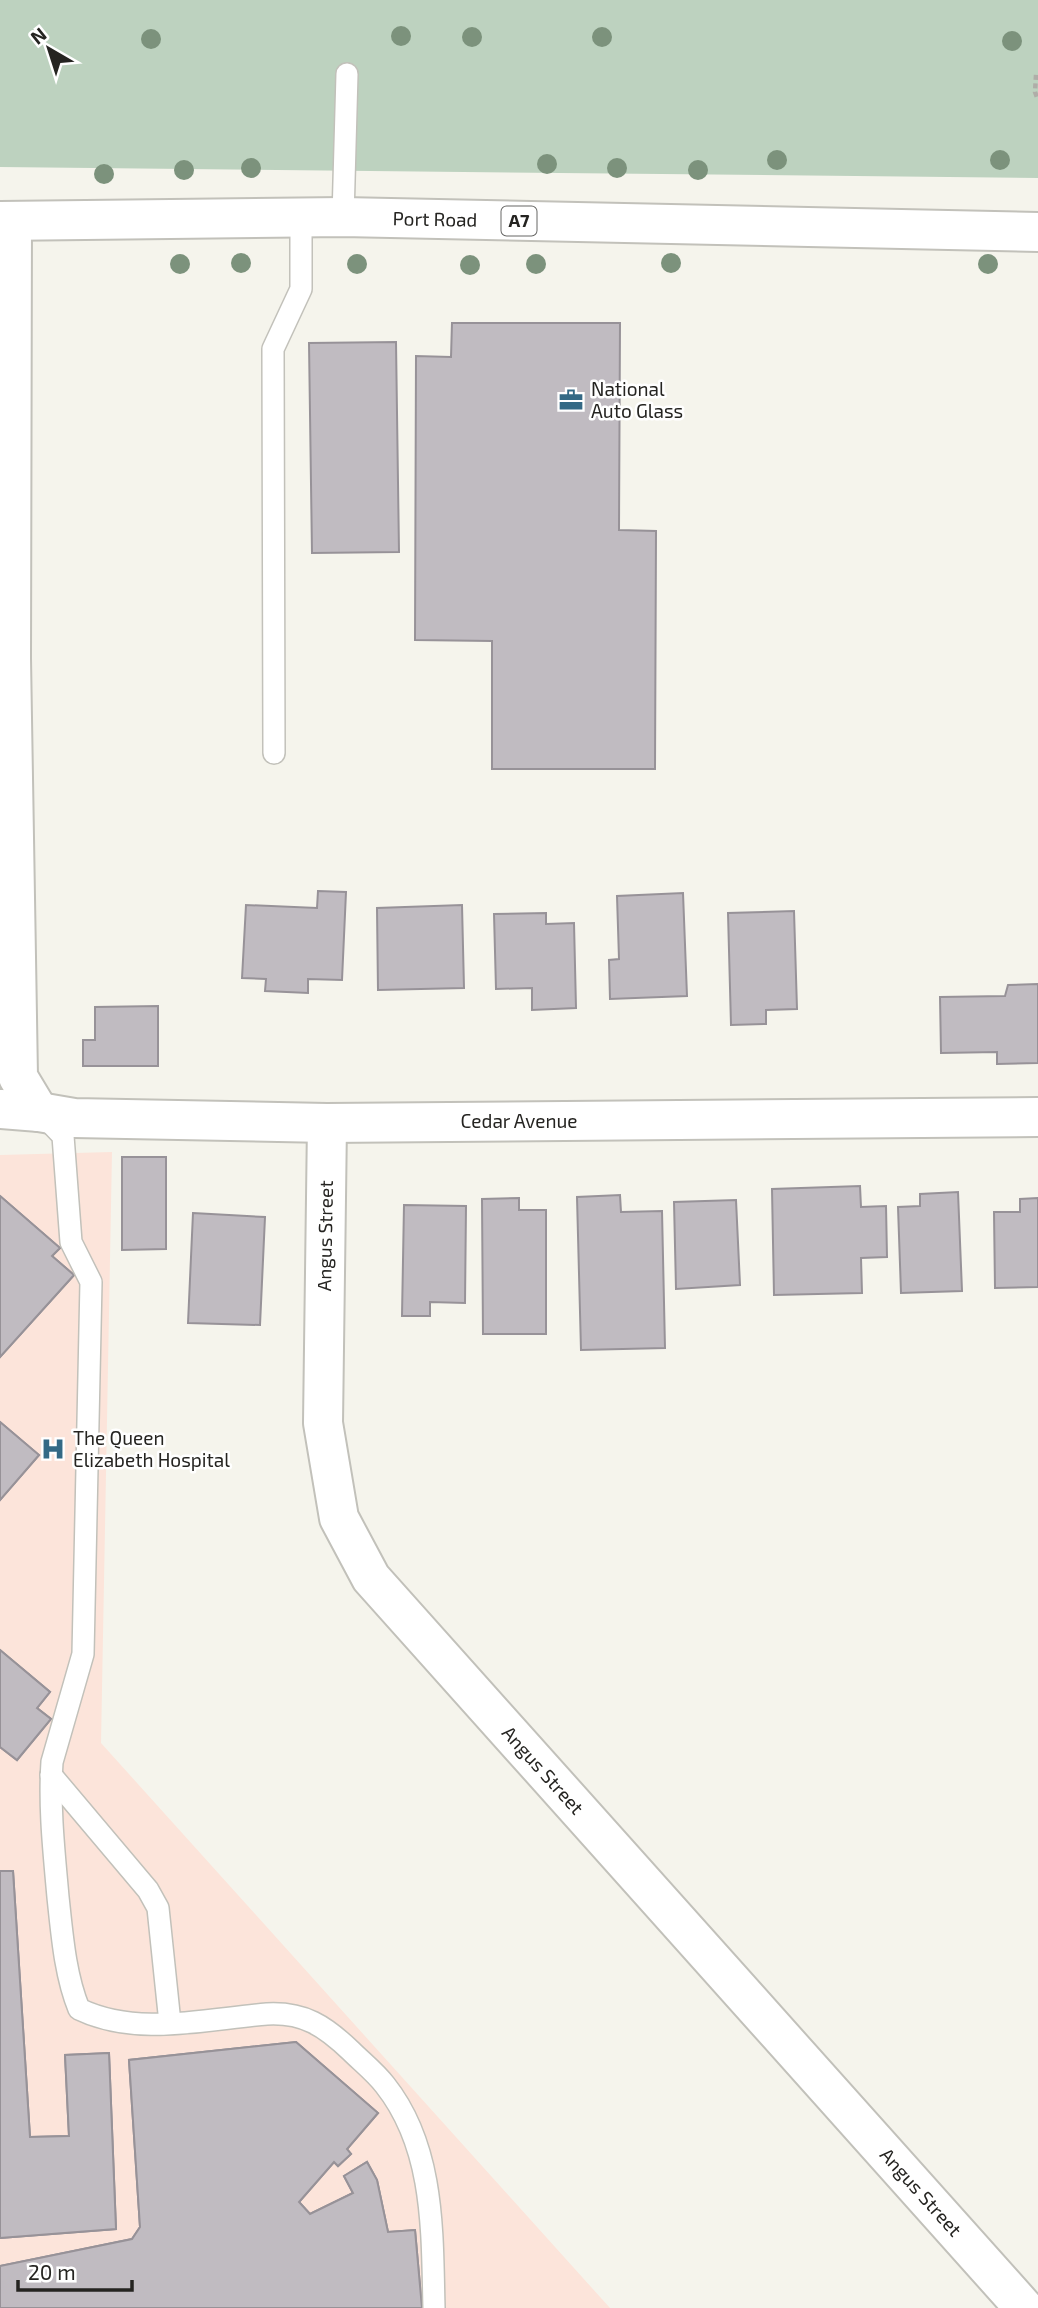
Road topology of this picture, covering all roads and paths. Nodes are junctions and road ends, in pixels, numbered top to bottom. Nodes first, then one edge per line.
1 (346, 74) dead end
2 (1036, 75) dead end
3 (1038, 100) edge
4 (343, 217) junction
5 (301, 219) junction
6 (6, 221) edge
7 (1038, 232) edge
8 (5, 658) edge
9 (274, 753) dead end
10 (0, 1109) edge
11 (40, 1112) junction
12 (1038, 1117) edge
13 (327, 1123) junction
14 (51, 1775) junction
15 (170, 2023) junction
16 (434, 2308) edge
17 (1024, 2308) edge

1 - 4 lane
2 - 3 path
4 - 5 main road, Port Road / A7
4 - 7 main road, Port Road / A7
5 - 6 main road, Port Road / A7
5 - 9 lane
6 - 8 main road
8 - 11 main road
10 - 11 main road, Cedar Avenue
11 - 13 main road, Cedar Avenue
11 - 14 lane
12 - 13 main road, Cedar Avenue
13 - 17 main road, Angus Street
14 - 15 lane
14 - 15 lane
15 - 16 lane

